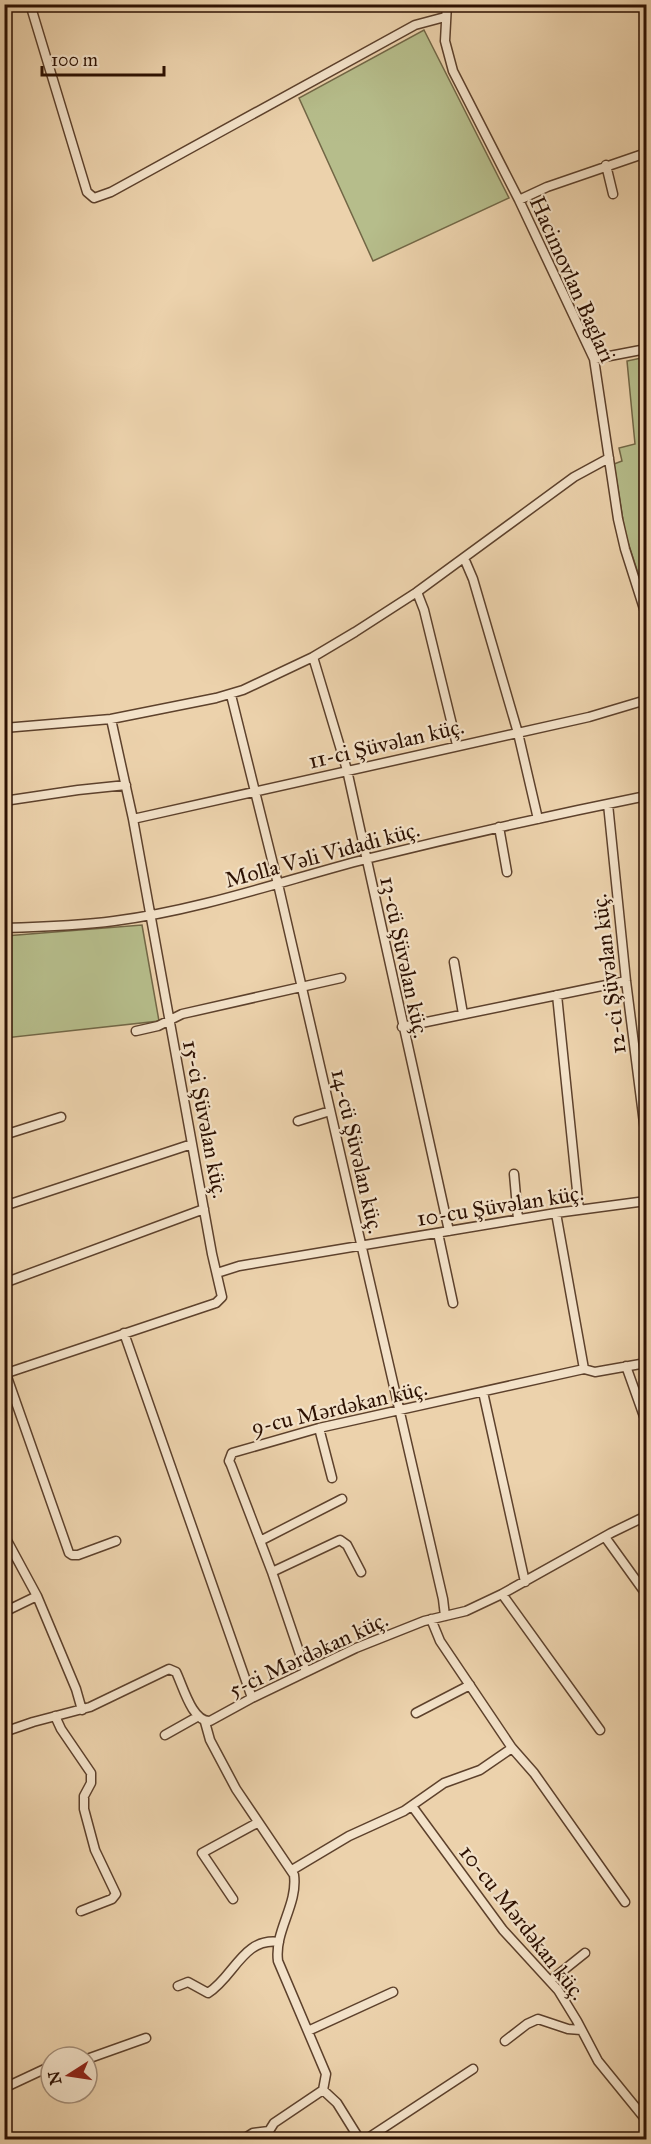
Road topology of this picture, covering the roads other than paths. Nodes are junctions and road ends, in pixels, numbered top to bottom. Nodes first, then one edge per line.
1 (30, 4) edge
2 (447, 4) edge
3 (445, 17) junction
4 (646, 153) edge
5 (606, 165) junction
6 (613, 194) dead end
7 (519, 200) junction
8 (646, 349) edge
9 (594, 359) junction
10 (609, 458) junction
11 (464, 558) junction
12 (417, 592) junction
13 (646, 615) edge
14 (313, 657) junction
15 (231, 695) junction
16 (646, 700) edge
17 (111, 719) junction
18 (4, 728) edge
19 (518, 733) junction
20 (457, 746) junction
21 (347, 770) junction
22 (126, 785) junction
23 (256, 792) junction
24 (646, 796) edge
25 (4, 801) edge
26 (608, 804) junction
27 (133, 819) junction
28 (538, 819) junction
29 (499, 827) junction
30 (366, 860) junction
31 (507, 872) dead end
32 (278, 884) junction
33 (149, 915) junction
34 (4, 928) edge
35 (454, 962) dead end
36 (341, 978) dead end
37 (626, 981) junction
38 (301, 987) junction
39 (557, 995) junction
40 (463, 1014) junction
41 (168, 1020) junction
42 (402, 1027) junction
43 (136, 1031) dead end
44 (644, 1094) edge
45 (330, 1111) junction
46 (61, 1117) dead end
47 (298, 1121) dead end
48 (4, 1135) edge
49 (646, 1139) edge
50 (192, 1144) junction
51 (514, 1174) dead end
52 (646, 1201) edge
53 (4, 1206) edge
54 (204, 1209) junction
55 (579, 1210) junction
56 (556, 1213) junction
57 (518, 1219) junction
58 (449, 1231) junction
59 (438, 1233) junction
60 (362, 1246) junction
61 (217, 1273) junction
62 (4, 1283) edge
63 (453, 1303) dead end
64 (124, 1333) junction
65 (646, 1363) edge
66 (626, 1366) junction
67 (584, 1368) junction
68 (5, 1374) edge
69 (483, 1392) junction
70 (399, 1410) junction
71 (646, 1422) edge
72 (319, 1428) junction
73 (332, 1478) dead end
74 (342, 1499) dead end
75 (646, 1516) edge
76 (4, 1535) edge
77 (605, 1536) junction
78 (260, 1540) junction
79 (116, 1541) dead end
80 (272, 1572) junction
81 (361, 1572) dead end
82 (525, 1582) junction
83 (502, 1594) junction
84 (646, 1594) edge
85 (37, 1596) junction
86 (4, 1612) edge
87 (445, 1616) junction
88 (431, 1619) junction
89 (306, 1672) junction
90 (470, 1685) junction
91 (252, 1698) junction
92 (82, 1710) junction
93 (416, 1713) dead end
94 (55, 1716) junction
95 (201, 1719) junction
96 (600, 1730) dead end
97 (4, 1732) edge
98 (165, 1735) dead end
99 (512, 1748) junction
100 (412, 1806) junction
101 (257, 1823) junction
102 (292, 1870) junction
103 (233, 1899) dead end
104 (625, 1902) dead end
105 (81, 1911) dead end
106 (279, 1942) junction
107 (585, 1953) dead end
108 (550, 1981) junction
109 (178, 1986) dead end
110 (393, 1992) dead end
111 (581, 2030) junction
112 (308, 2031) junction
113 (146, 2038) dead end
114 (506, 2041) dead end
115 (99, 2055) edge
116 (473, 2069) dead end
117 (39, 2072) edge
118 (4, 2088) edge
119 (323, 2090) junction
120 (646, 2120) edge
121 (269, 2135) edge
122 (242, 2139) edge
123 (360, 2139) edge
124 (365, 2139) edge

1 - 3 street
2 - 3 street, Hacimovlan Baglari
3 - 7 street, Hacimovlan Baglari
4 - 5 street
5 - 6 street
5 - 7 street
7 - 9 street, Hacimovlan Baglari
8 - 9 street
9 - 10 street, Hacimovlan Baglari
10 - 11 street
10 - 13 street, Hacimovlan Baglari
11 - 12 street
11 - 19 street
12 - 14 street
12 - 20 street
14 - 15 street
14 - 21 street, 13-cü Şüvəlan küç.
15 - 17 street
15 - 23 street, 14-cü Şüvəlan küç.
16 - 19 street, 11-ci Şüvəlan küç.
17 - 18 street
17 - 22 street, 15-ci Şüvəlan küç.
19 - 20 street, 11-ci Şüvəlan küç.
19 - 28 street
20 - 21 street, 11-ci Şüvəlan küç.
21 - 23 street, 11-ci Şüvəlan küç.
21 - 30 street, 13-cü Şüvəlan küç.
22 - 25 street
22 - 27 street, 15-ci Şüvəlan küç.
23 - 27 street, 11-ci Şüvəlan küç.
23 - 32 street, 14-cü Şüvəlan küç.
24 - 26 street, Molla Vəli Vidadi küç.
26 - 28 street, Molla Vəli Vidadi küç.
26 - 37 street, 12-ci Şüvəlan küç.
27 - 33 street, 15-ci Şüvəlan küç.
28 - 29 street, Molla Vəli Vidadi küç.
29 - 30 street, Molla Vəli Vidadi küç.
29 - 31 street
30 - 32 street, Molla Vəli Vidadi küç.
30 - 42 street, 13-cü Şüvəlan küç.
32 - 33 street, Molla Vəli Vidadi küç.
32 - 38 street, 14-cü Şüvəlan küç.
33 - 34 street, Molla Vəli Vidadi küç.
33 - 41 street, 15-ci Şüvəlan küç.
35 - 40 street
36 - 38 street
37 - 39 street
37 - 44 street, 12-ci Şüvəlan küç.
38 - 41 street
38 - 45 street, 14-cü Şüvəlan küç.
39 - 40 street
39 - 55 street
40 - 42 street
41 - 43 street
41 - 50 street, 15-ci Şüvəlan küç.
42 - 58 street, 13-cü Şüvəlan küç.
44 - 49 street, 12-ci Şüvəlan küç.
45 - 47 street
45 - 60 street, 14-cü Şüvəlan küç.
46 - 48 street
50 - 53 street
50 - 54 street, 15-ci Şüvəlan küç.
51 - 57 street
52 - 55 street, 10-cu Şüvəlan küç.
54 - 61 street, 15-ci Şüvəlan küç.
54 - 62 street
55 - 56 street, 10-cu Şüvəlan küç.
56 - 57 street, 10-cu Şüvəlan küç.
56 - 67 street
57 - 58 street, 10-cu Şüvəlan küç.
58 - 59 street, 10-cu Şüvəlan küç.
59 - 60 street, 10-cu Şüvəlan küç.
59 - 63 street
60 - 61 street, 10-cu Şüvəlan küç.
60 - 70 street, 14-cü Şüvəlan küç.
61 - 64 street, 15-ci Şüvəlan küç.
64 - 68 street, 15-ci Şüvəlan küç.
64 - 91 street
65 - 66 street, 9-cu Mərdəkan küç.
66 - 67 street, 9-cu Mərdəkan küç.
66 - 71 street
67 - 69 street, 9-cu Mərdəkan küç.
68 - 79 street
69 - 70 street, 9-cu Mərdəkan küç.
69 - 82 street
70 - 72 street, 9-cu Mərdəkan küç.
70 - 87 street, 14-cü Şüvəlan küç.
72 - 73 street
72 - 78 street, 9-cu Mərdəkan küç.
74 - 78 street
75 - 77 street, 5-ci Mərdəkan küç.
76 - 85 street
77 - 82 street, 5-ci Mərdəkan küç.
77 - 84 street
78 - 80 street, 9-cu Mərdəkan küç.
80 - 81 street
80 - 89 street, 9-cu Mərdəkan küç.
82 - 83 street, 5-ci Mərdəkan küç.
83 - 87 street, 5-ci Mərdəkan küç.
83 - 96 street
85 - 86 street
85 - 92 street
87 - 88 street, 5-ci Mərdəkan küç.
88 - 89 street, 5-ci Mərdəkan küç.
88 - 90 street
89 - 91 street, 5-ci Mərdəkan küç.
90 - 93 street
90 - 99 street
91 - 95 street, 5-ci Mərdəkan küç.
92 - 94 street
92 - 95 street
94 - 97 street
94 - 105 street
95 - 98 street, 5-ci Mərdəkan küç.
95 - 101 street
99 - 100 street
99 - 104 street
100 - 102 street
100 - 108 street, 10-cu Mərdəkan küç.
101 - 102 street
101 - 103 street
102 - 106 street
106 - 109 street
106 - 112 street
107 - 108 street
108 - 111 street, 10-cu Mərdəkan küç.
110 - 112 street
111 - 114 street
111 - 120 street, 10-cu Mərdəkan küç.
112 - 119 street
113 - 115 street
116 - 124 street
117 - 118 street
119 - 121 street
119 - 123 street
121 - 122 street

